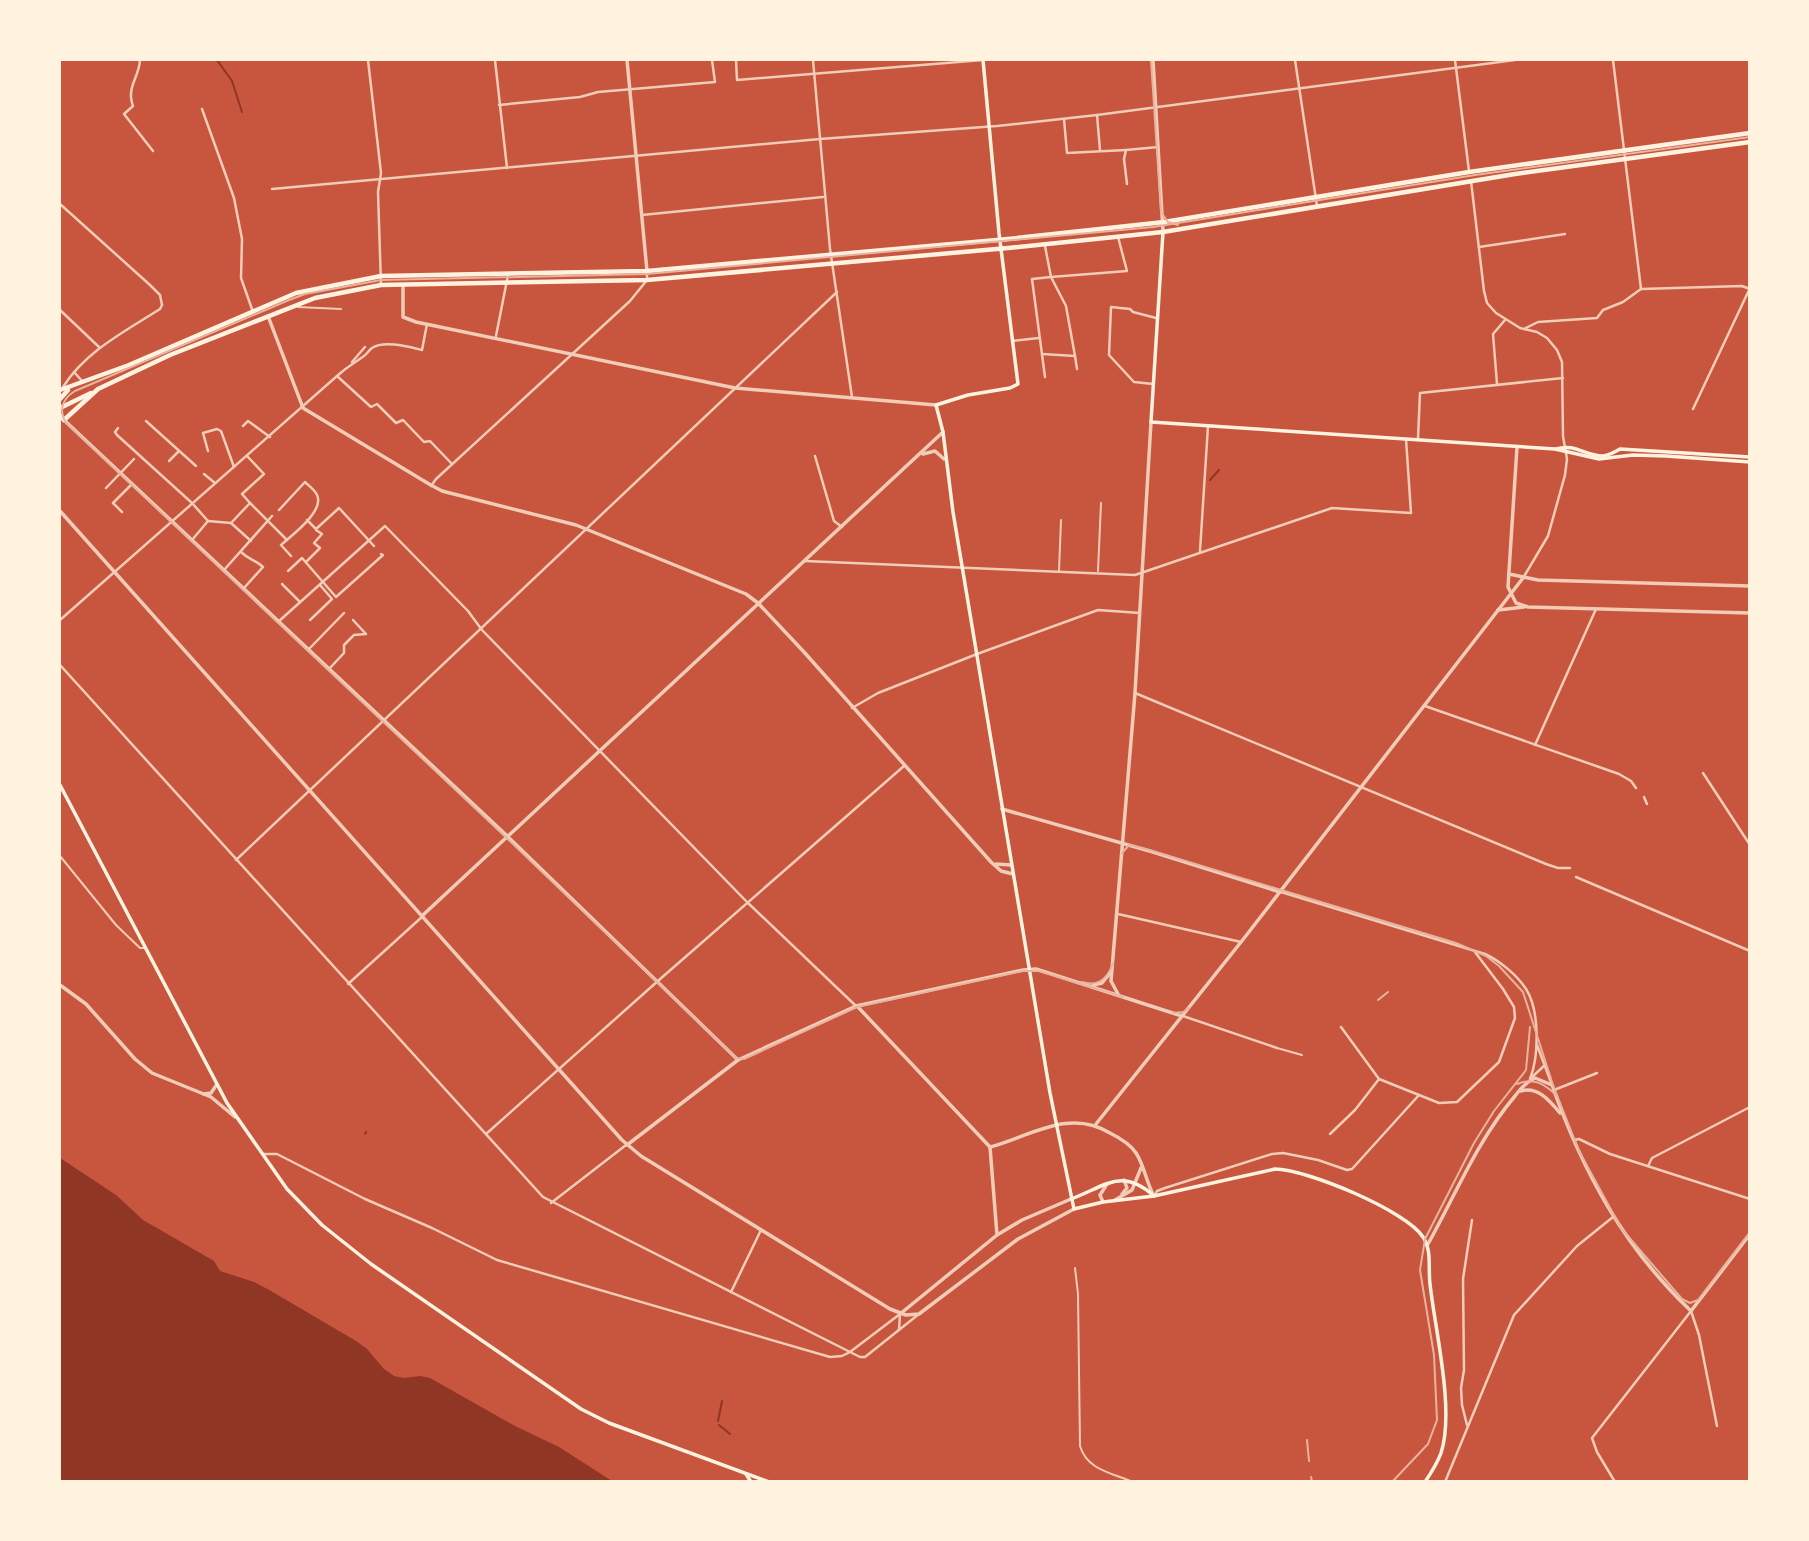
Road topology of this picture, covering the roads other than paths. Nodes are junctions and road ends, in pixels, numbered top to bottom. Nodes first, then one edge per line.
1 (140, 60) edge
2 (368, 60) edge
3 (495, 60) edge
4 (627, 60) edge
5 (712, 60) edge
6 (736, 60) edge
7 (813, 60) edge
8 (983, 60) edge
9 (1153, 60) edge
10 (1295, 60) edge
11 (1455, 60) edge
12 (1515, 60) edge
13 (1613, 60) edge
14 (1457, 68) junction
15 (814, 74) junction
16 (1299, 87) junction
17 (629, 90) junction
18 (499, 105) junction
19 (1156, 107) junction
20 (202, 109) dead end
21 (1097, 115) junction
22 (1063, 119) junction
23 (989, 127) junction
24 (1749, 133) edge
25 (820, 139) junction
26 (1749, 142) edge
27 (1158, 147) junction
28 (1126, 150) junction
29 (1625, 150) junction
30 (153, 151) dead end
31 (1100, 151) junction
32 (636, 157) junction
33 (1625, 159) junction
34 (508, 168) junction
35 (1469, 172) junction
36 (380, 179) junction
37 (1471, 181) junction
38 (1127, 184) dead end
39 (272, 189) dead end
40 (824, 197) junction
41 (1315, 198) junction
42 (60, 204) edge
43 (1317, 206) junction
44 (642, 215) junction
45 (1163, 222) junction
46 (1163, 232) junction
47 (1565, 234) dead end
48 (1118, 236) junction
49 (999, 239) junction
50 (1044, 244) junction
51 (1479, 247) junction
52 (1001, 248) junction
53 (831, 255) junction
54 (832, 263) junction
55 (647, 271) junction
56 (509, 273) junction
57 (381, 276) junction
58 (1051, 277) junction
59 (647, 280) junction
60 (507, 283) junction
61 (381, 285) junction
62 (403, 285) junction
63 (1641, 289) junction
64 (1749, 289) edge
65 (837, 292) junction
66 (264, 307) junction
67 (290, 307) junction
68 (341, 309) dead end
69 (60, 310) edge
70 (253, 312) junction
71 (268, 316) junction
72 (1158, 318) junction
73 (1505, 320) junction
74 (427, 324) junction
75 (1524, 328) junction
76 (496, 337) junction
77 (1040, 338) junction
78 (1012, 341) junction
79 (99, 347) junction
80 (365, 347) dead end
81 (573, 354) junction
82 (1042, 354) junction
83 (1075, 356) junction
84 (352, 362) junction
85 (1077, 369) dead end
86 (74, 372) junction
87 (337, 376) junction
88 (1045, 377) dead end
89 (1563, 377) junction
90 (85, 383) junction
91 (1153, 384) junction
92 (1497, 384) junction
93 (72, 387) junction
94 (735, 388) junction
95 (98, 389) junction
96 (60, 390) edge
97 (852, 398) junction
98 (60, 399) edge
99 (936, 405) junction
100 (60, 408) edge
101 (303, 408) junction
102 (1693, 409) dead end
103 (61, 420) edge
104 (146, 421) dead end
105 (1151, 422) junction
106 (243, 426) dead end
107 (1208, 426) junction
108 (118, 428) dead end
109 (943, 432) junction
110 (270, 437) junction
111 (1406, 439) junction
112 (1418, 440) junction
113 (1517, 447) junction
114 (1565, 449) junction
115 (179, 450) junction
116 (208, 452) dead end
117 (1678, 455) junction
118 (247, 456) junction
119 (815, 456) dead end
120 (918, 457) junction
121 (134, 459) dead end
122 (944, 459) junction
123 (1749, 460) edge
124 (169, 461) dead end
125 (452, 464) junction
126 (196, 467) dead end
127 (234, 467) junction
128 (162, 469) dead end
129 (121, 473) junction
130 (158, 473) junction
131 (204, 474) dead end
132 (215, 483) junction
133 (132, 484) junction
134 (431, 486) junction
135 (106, 488) dead end
136 (192, 503) junction
137 (250, 503) junction
138 (1101, 503) dead end
139 (60, 510) edge
140 (279, 510) dead end
141 (122, 512) dead end
142 (272, 516) dead end
143 (307, 520) junction
144 (1061, 520) dead end
145 (171, 521) junction
146 (208, 521) junction
147 (269, 522) junction
148 (231, 523) junction
149 (842, 527) junction
150 (316, 529) junction
151 (585, 529) junction
152 (192, 540) junction
153 (287, 540) junction
154 (369, 540) junction
155 (251, 541) junction
156 (374, 546) dead end
157 (241, 552) junction
158 (1199, 553) junction
159 (381, 554) dead end
160 (291, 556) dead end
161 (805, 561) junction
162 (306, 562) junction
163 (963, 566) junction
164 (224, 570) junction
165 (288, 570) dead end
166 (115, 572) junction
167 (1059, 572) junction
168 (1142, 573) junction
169 (1098, 574) junction
170 (1509, 574) junction
171 (1524, 578) junction
172 (324, 582) junction
173 (282, 584) dead end
174 (320, 585) junction
175 (1749, 586) edge
176 (243, 589) junction
177 (1510, 593) junction
178 (300, 602) junction
179 (758, 603) junction
180 (1528, 607) junction
181 (1596, 609) junction
182 (1498, 610) junction
183 (344, 613) dead end
184 (1140, 613) junction
185 (1749, 613) edge
186 (60, 620) edge
187 (310, 620) dead end
188 (353, 620) dead end
189 (278, 622) junction
190 (482, 630) junction
191 (308, 650) junction
192 (977, 653) junction
193 (60, 665) edge
194 (329, 669) junction
195 (1135, 693) junction
196 (1424, 706) junction
197 (852, 708) junction
198 (385, 722) junction
199 (1535, 745) junction
200 (600, 752) junction
201 (904, 766) junction
202 (1699, 767) dead end
203 (1703, 773) joint
204 (60, 785) edge
205 (1361, 786) junction
206 (1636, 788) dead end
207 (311, 790) junction
208 (1644, 797) dead end
209 (1647, 804) dead end
210 (1002, 809) junction
211 (508, 837) junction
212 (1123, 843) junction
213 (1749, 845) edge
214 (60, 856) edge
215 (236, 860) junction
216 (990, 862) junction
217 (1011, 865) junction
218 (1570, 868) dead end
219 (1013, 874) junction
220 (1576, 877) dead end
221 (1280, 891) junction
222 (748, 903) junction
223 (1117, 914) junction
224 (423, 915) junction
225 (1241, 942) junction
226 (145, 947) junction
227 (1749, 951) edge
228 (1475, 952) junction
229 (1112, 969) junction
230 (1029, 970) junction
231 (658, 981) junction
232 (348, 984) junction
233 (60, 985) edge
234 (1087, 985) junction
235 (1121, 996) junction
236 (856, 1006) junction
237 (1183, 1016) junction
238 (1341, 1027) dead end
239 (1536, 1042) junction
240 (1277, 1048) joint
241 (1302, 1055) dead end
242 (738, 1060) junction
243 (1545, 1065) junction
244 (559, 1069) junction
245 (1597, 1073) dead end
246 (1379, 1079) junction
247 (1530, 1079) junction
248 (217, 1084) junction
249 (1553, 1087) junction
250 (1519, 1091) junction
251 (202, 1094) junction
252 (1419, 1094) junction
253 (1749, 1107) edge
254 (1563, 1115) junction
255 (239, 1121) junction
256 (1096, 1124) junction
257 (1056, 1125) junction
258 (1330, 1134) dead end
259 (485, 1135) junction
260 (1572, 1140) junction
261 (627, 1145) junction
262 (990, 1147) junction
263 (263, 1154) junction
264 (1141, 1166) junction
265 (1648, 1167) junction
266 (1123, 1179) junction
267 (1136, 1182) junction
268 (1107, 1184) junction
269 (1154, 1196) junction
270 (1071, 1199) junction
271 (1749, 1199) edge
272 (1115, 1200) junction
273 (1103, 1202) junction
274 (551, 1203) junction
275 (1074, 1209) junction
276 (1613, 1217) junction
277 (1472, 1220) dead end
278 (761, 1230) junction
279 (1749, 1234) edge
280 (998, 1235) junction
281 (1428, 1244) junction
282 (1075, 1268) dead end
283 (930, 1291) junction
284 (731, 1292) junction
285 (940, 1299) junction
286 (1691, 1311) junction
287 (900, 1314) junction
288 (919, 1314) junction
289 (899, 1330) junction
290 (850, 1352) junction
291 (1717, 1426) dead end
292 (1468, 1428) junction
293 (745, 1472) junction
294 (751, 1482) edge
295 (769, 1482) edge
296 (1133, 1482) edge
297 (1425, 1482) edge
298 (1445, 1482) edge
299 (1615, 1482) edge

1 - 30 street
2 - 36 street
3 - 18 street
4 - 17 street
5 - 17 street
6 - 15 street
7 - 15 street
8 - 15 street
8 - 23 main road
9 - 19 street
10 - 16 street
11 - 14 street
12 - 14 street
13 - 29 street
14 - 16 street
14 - 35 street
15 - 25 street
16 - 19 street
16 - 41 street
17 - 18 street
17 - 32 street
18 - 34 street
19 - 21 street
19 - 27 street
20 - 70 street
21 - 22 street
21 - 31 street
22 - 23 street
22 - 31 street
23 - 25 street
23 - 49 main road
24 - 29 main road
25 - 32 street
25 - 40 street
26 - 33 main road
27 - 28 street
27 - 45 street
28 - 31 street
28 - 38 street
29 - 33 street
29 - 35 main road
32 - 34 street
32 - 44 street
33 - 37 main road
33 - 63 street
34 - 36 street
35 - 41 main road
36 - 39 street
36 - 57 street
37 - 43 main road
37 - 51 street
40 - 44 street
40 - 53 street
41 - 43 street
41 - 45 main road
42 - 79 street
43 - 46 main road
44 - 55 street
45 - 46 street
45 - 49 main road
46 - 48 main road
46 - 72 main road
47 - 51 street
48 - 50 main road
48 - 58 street
49 - 52 main road
49 - 53 main road
50 - 52 main road
50 - 58 street
51 - 73 street
52 - 54 main road
52 - 78 main road
53 - 54 street
53 - 55 main road
54 - 59 main road
54 - 65 street
55 - 56 main road
55 - 59 street
56 - 57 main road
56 - 60 street
57 - 61 street
57 - 66 main road
58 - 77 street
58 - 83 street
59 - 60 main road
59 - 81 street
60 - 62 main road
60 - 76 street
61 - 62 main road
61 - 67 main road
62 - 74 street
63 - 64 street
63 - 75 street
64 - 102 street
65 - 94 street
65 - 97 street
66 - 70 main road
66 - 71 street
67 - 68 street
67 - 71 main road
69 - 79 street
70 - 90 main road
71 - 95 main road
71 - 101 street
72 - 91 main road
72 - 91 street
73 - 75 street
73 - 92 street
74 - 76 street
74 - 84 street
75 - 89 street
76 - 81 street
77 - 78 street
77 - 82 street
78 - 99 main road
79 - 86 street
80 - 84 street
81 - 94 street
81 - 125 street
82 - 83 street
82 - 88 street
83 - 85 street
84 - 87 street
86 - 90 street
86 - 96 street
87 - 101 street
87 - 125 street
89 - 92 street
89 - 114 street
90 - 93 main road
91 - 105 main road
92 - 112 street
93 - 96 main road
93 - 98 main road
94 - 97 street
94 - 151 street
95 - 100 main road
95 - 103 main road
97 - 99 street
99 - 109 main road
101 - 110 street
101 - 134 street
103 - 129 street
104 - 115 street
105 - 107 main road
105 - 168 street
106 - 110 street
107 - 111 main road
107 - 158 street
108 - 130 street
109 - 120 street
109 - 122 main road
110 - 118 street
111 - 112 main road
111 - 158 street
112 - 113 main road
113 - 114 main road
113 - 170 street
114 - 117 main road
114 - 117 main road
114 - 171 street
115 - 124 street
115 - 126 street
116 - 127 street
117 - 123 main road
118 - 127 street
118 - 137 street
119 - 149 street
120 - 122 street
120 - 149 street
121 - 129 street
122 - 163 main road
125 - 134 street
127 - 132 street
128 - 130 street
129 - 133 street
129 - 135 street
130 - 136 street
131 - 132 street
132 - 136 street
133 - 141 street
133 - 145 street
134 - 151 street
136 - 145 street
136 - 146 street
137 - 147 street
137 - 148 street
138 - 169 street
139 - 166 street
140 - 143 street
142 - 147 street
143 - 150 street
143 - 153 street
144 - 167 street
145 - 152 street
145 - 166 street
146 - 148 street
146 - 152 street
147 - 153 street
147 - 155 street
148 - 155 street
149 - 161 street
150 - 154 street
150 - 162 street
151 - 179 street
151 - 190 street
152 - 164 street
153 - 160 street
154 - 156 street
154 - 172 street
154 - 190 street
155 - 157 street
157 - 164 street
157 - 176 street
158 - 168 street
159 - 172 street
161 - 163 street
161 - 179 street
162 - 165 street
162 - 172 street
163 - 167 street
163 - 192 main road
164 - 176 street
166 - 186 street
166 - 207 street
167 - 169 street
168 - 169 street
168 - 184 street
170 - 171 street
170 - 177 street
171 - 175 street
171 - 177 street
172 - 174 street
173 - 178 street
174 - 178 street
174 - 187 street
176 - 189 street
177 - 180 street
177 - 182 street
178 - 189 street
179 - 197 street
179 - 200 street
180 - 181 street
180 - 182 street
181 - 185 street
181 - 199 street
182 - 196 street
183 - 191 street
184 - 192 street
184 - 195 street
188 - 194 street
189 - 191 street
190 - 198 street
190 - 200 street
191 - 194 street
192 - 197 street
192 - 210 main road
193 - 215 street
194 - 198 street
195 - 205 street
195 - 212 street
196 - 199 street
196 - 205 street
197 - 201 street
198 - 207 street
198 - 211 street
199 - 206 street
200 - 211 street
200 - 222 street
201 - 216 street
201 - 222 street
202 - 203 street
203 - 213 street
204 - 226 main road
205 - 218 street
205 - 221 street
207 - 215 street
207 - 224 street
208 - 209 street
210 - 212 street
210 - 217 main road
211 - 224 street
211 - 231 street
212 - 221 street
212 - 223 street
214 - 226 street
215 - 232 street
216 - 217 street
216 - 219 street
217 - 219 main road
219 - 230 main road
220 - 227 street
221 - 225 street
221 - 228 street
222 - 231 street
222 - 236 street
223 - 225 street
223 - 229 street
224 - 232 street
224 - 244 street
225 - 237 street
226 - 248 main road
228 - 239 street
228 - 252 street
229 - 234 street
229 - 235 street
230 - 234 street
230 - 236 street
230 - 257 main road
231 - 242 street
231 - 244 street
232 - 259 street
233 - 251 street
234 - 235 street
235 - 237 street
236 - 242 street
236 - 262 street
237 - 240 street
237 - 256 street
238 - 246 street
239 - 243 street
239 - 247 street
240 - 241 street
242 - 261 street
243 - 247 street
243 - 249 street
244 - 259 street
244 - 261 street
245 - 249 street
246 - 252 street
246 - 258 street
247 - 249 street
247 - 250 street
248 - 251 street
248 - 255 main road
249 - 254 street
250 - 254 street
250 - 281 street
251 - 255 street
252 - 269 street
253 - 265 street
254 - 260 street
255 - 263 main road
256 - 257 street
256 - 264 street
257 - 262 street
257 - 270 main road
259 - 274 street
260 - 265 street
260 - 276 street
261 - 274 street
261 - 278 street
262 - 280 street
263 - 290 street
263 - 293 main road
264 - 267 street
264 - 269 street
265 - 271 street
266 - 267 main road
266 - 268 main road
266 - 272 street
267 - 269 main road
267 - 272 street
268 - 270 main road
268 - 273 street
269 - 272 main road
269 - 281 main road
270 - 275 main road
270 - 280 street
272 - 273 main road
273 - 275 main road
274 - 284 street
275 - 285 street
276 - 286 street
276 - 292 street
277 - 292 street
278 - 284 street
278 - 287 street
279 - 286 street
280 - 283 street
281 - 297 main road
282 - 296 street
283 - 285 street
283 - 287 street
284 - 290 street
285 - 288 street
286 - 291 street
286 - 299 street
287 - 288 street
287 - 289 street
287 - 290 street
288 - 289 street
289 - 290 street
292 - 298 street
293 - 294 main road
293 - 295 main road

